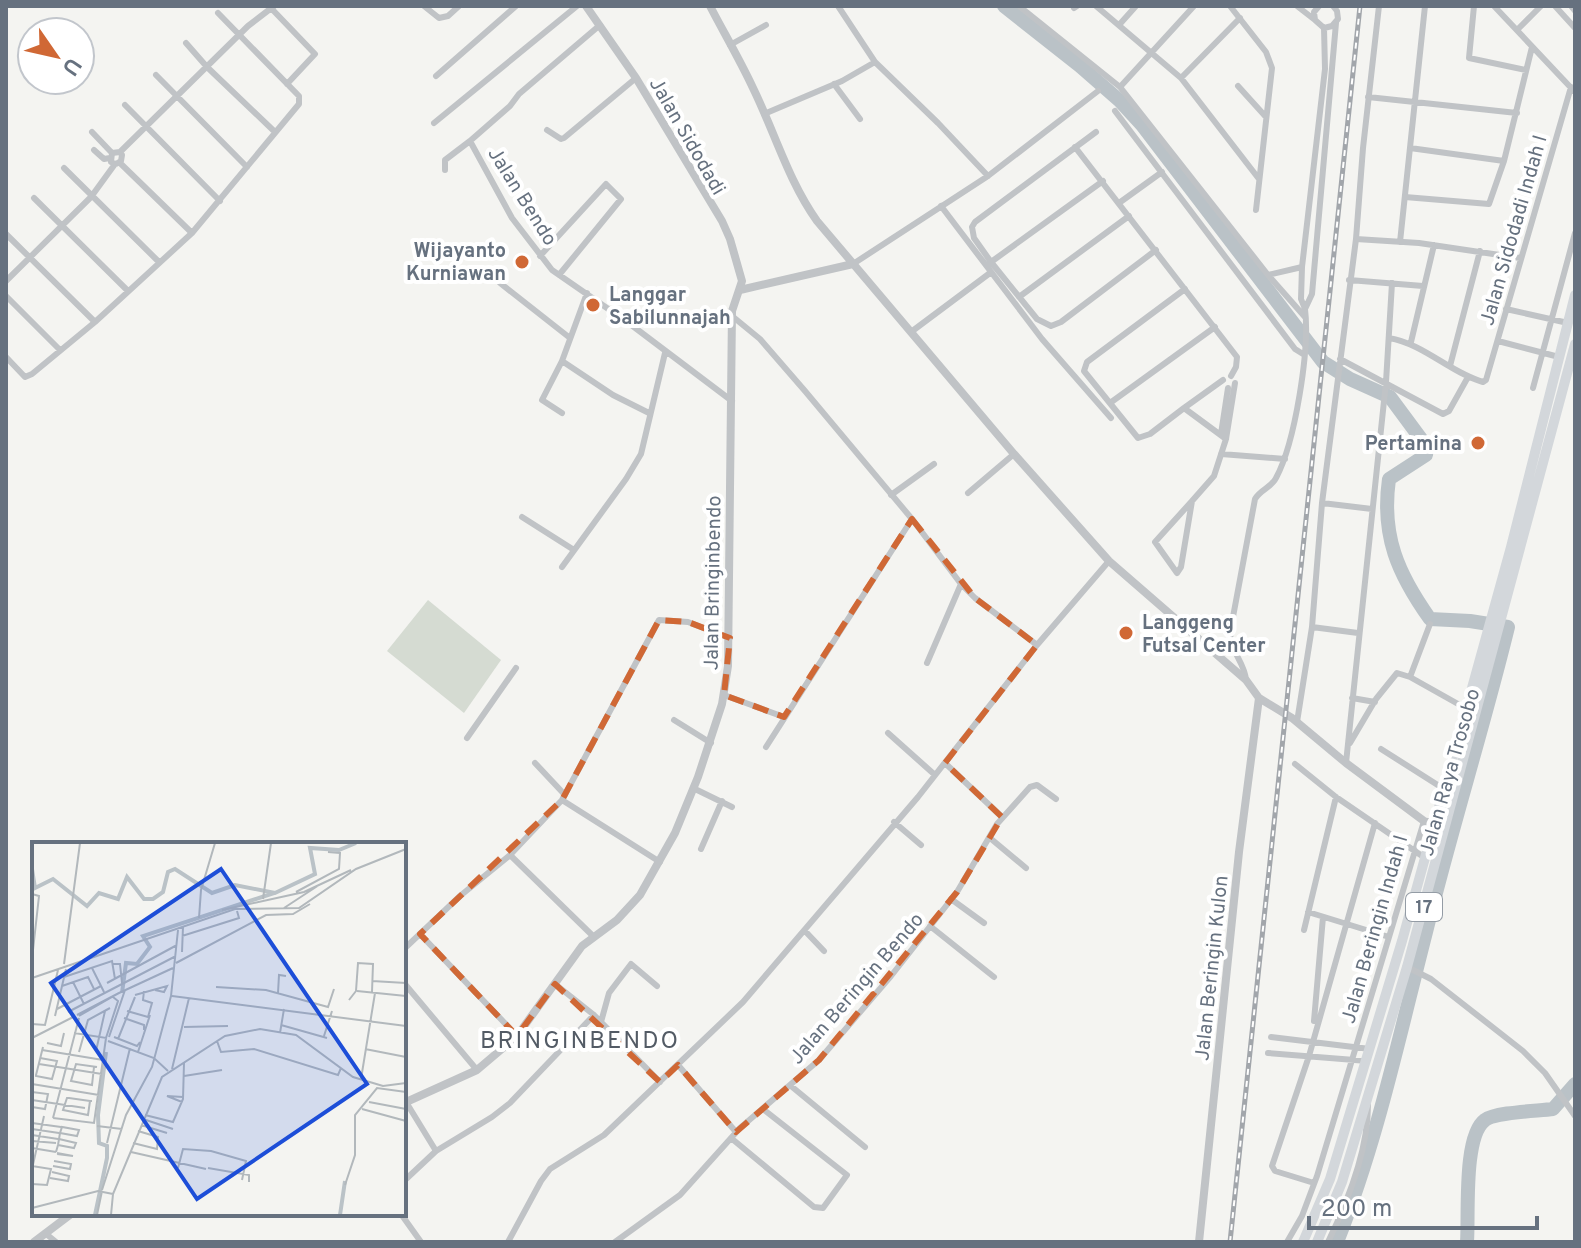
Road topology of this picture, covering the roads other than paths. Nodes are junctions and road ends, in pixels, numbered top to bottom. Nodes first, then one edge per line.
1 (424, 6) edge
2 (459, 6) edge
3 (516, 6) edge
4 (577, 6) edge
5 (586, 6) edge
6 (710, 6) edge
7 (838, 6) edge
8 (1019, 6) edge
9 (1096, 6) edge
10 (1136, 6) edge
11 (1194, 6) edge
12 (1230, 6) edge
13 (1297, 6) edge
14 (1379, 6) edge
15 (1425, 6) edge
16 (1474, 6) edge
17 (1494, 6) edge
18 (1541, 6) edge
19 (1555, 6) edge
20 (1571, 6) edge
21 (272, 7) edge
22 (1316, 7) edge
23 (1336, 8) edge
24 (1575, 11) edge
25 (218, 13) dead end
26 (1240, 18) junction
27 (1315, 20) junction
28 (1336, 23) junction
29 (600, 25) junction
30 (766, 25) dead end
31 (1119, 25) junction
32 (1324, 28) junction
33 (1575, 28) edge
34 (1517, 30) junction
35 (238, 37) junction
36 (186, 43) dead end
37 (730, 45) junction
38 (1532, 47) junction
39 (1150, 52) junction
40 (875, 62) junction
41 (207, 67) junction
42 (1526, 70) junction
43 (156, 75) dead end
44 (436, 76) dead end
45 (636, 78) junction
46 (1181, 78) junction
47 (287, 84) junction
48 (834, 84) junction
49 (1238, 86) dead end
50 (1120, 87) junction
51 (1573, 89) edge
52 (1098, 91) dead end
53 (177, 97) junction
54 (1368, 97) junction
55 (1415, 101) junction
56 (125, 105) dead end
57 (1115, 111) dead end
58 (1517, 113) junction
59 (764, 114) junction
60 (1266, 117) junction
61 (860, 119) dead end
62 (434, 123) dead end
63 (147, 127) junction
64 (547, 130) dead end
65 (92, 132) dead end
66 (275, 132) junction
67 (1096, 132) dead end
68 (470, 141) junction
69 (1075, 147) junction
70 (1410, 148) junction
71 (94, 150) dead end
72 (115, 158) junction
73 (1504, 161) junction
74 (247, 167) junction
75 (64, 168) dead end
76 (445, 170) dead end
77 (1162, 172) junction
78 (988, 176) junction
79 (1259, 179) junction
80 (1103, 181) junction
81 (91, 197) junction
82 (1405, 197) junction
83 (34, 198) dead end
84 (220, 201) junction
85 (1119, 203) junction
86 (941, 206) junction
87 (1256, 210) dead end
88 (1129, 216) junction
89 (60, 227) junction
90 (192, 233) junction
91 (1575, 233) edge
92 (6, 234) edge
93 (1356, 239) junction
94 (1400, 242) junction
95 (1434, 245) junction
96 (1156, 250) junction
97 (1480, 251) junction
98 (540, 256) junction
99 (29, 258) junction
100 (1520, 258) junction
101 (159, 262) junction
102 (991, 262) junction
103 (853, 264) junction
104 (1302, 267) junction
105 (990, 273) junction
106 (559, 275) junction
107 (1268, 275) junction
108 (1301, 278) junction
109 (1313, 278) junction
110 (1349, 280) junction
111 (6, 281) edge
112 (500, 283) dead end
113 (1392, 283) junction
114 (1423, 286) junction
115 (1185, 289) junction
116 (127, 290) junction
117 (740, 290) junction
118 (587, 293) junction
119 (1575, 295) edge
120 (6, 296) edge
121 (1019, 297) junction
122 (1305, 309) junction
123 (1506, 309) junction
124 (732, 316) junction
125 (1307, 318) junction
126 (1552, 319) junction
127 (95, 322) junction
128 (1568, 323) junction
129 (1215, 327) junction
130 (911, 332) junction
131 (570, 338) junction
132 (1389, 338) junction
133 (1498, 341) junction
134 (1411, 342) junction
135 (1575, 344) edge
136 (60, 350) junction
137 (1543, 352) junction
138 (665, 353) junction
139 (1303, 354) junction
140 (6, 357) edge
141 (1559, 357) junction
142 (1340, 359) junction
143 (562, 361) junction
144 (1450, 366) junction
145 (1231, 376) junction
146 (1468, 377) junction
147 (1223, 380) junction
148 (1386, 382) junction
149 (1235, 383) junction
150 (1228, 388) junction
151 (1533, 388) dead end
152 (732, 401) junction
153 (1110, 403) junction
154 (1184, 408) junction
155 (562, 413) dead end
156 (649, 413) junction
157 (1111, 418) dead end
158 (1223, 439) junction
159 (1014, 454) junction
160 (1221, 454) junction
161 (1285, 459) junction
162 (934, 464) dead end
163 (968, 493) dead end
164 (891, 495) junction
165 (1192, 501) junction
166 (1322, 503) junction
167 (1372, 509) junction
168 (522, 517) dead end
169 (912, 519) junction
170 (574, 550) junction
171 (1109, 561) junction
172 (562, 567) dead end
173 (961, 584) junction
174 (1495, 623) junction
175 (1430, 624) dead end
176 (1312, 627) junction
177 (1358, 633) junction
178 (730, 638) junction
179 (1037, 645) junction
180 (927, 663) dead end
181 (516, 668) dead end
182 (1410, 677) junction
183 (1246, 680) junction
184 (724, 695) junction
185 (1259, 698) junction
186 (1352, 698) junction
187 (1375, 702) junction
188 (1467, 709) junction
189 (784, 717) junction
190 (674, 720) dead end
191 (1297, 722) junction
192 (888, 733) dead end
193 (467, 738) dead end
194 (711, 743) junction
195 (1348, 746) junction
196 (766, 747) dead end
197 (1381, 749) dead end
198 (535, 763) dead end
199 (945, 763) junction
200 (1346, 763) junction
201 (1295, 764) dead end
202 (935, 775) junction
203 (693, 788) junction
204 (1444, 789) junction
205 (1336, 797) junction
206 (564, 798) junction
207 (1056, 799) dead end
208 (722, 801) junction
209 (732, 807) dead end
210 (1002, 817) junction
211 (894, 822) junction
212 (1429, 822) junction
213 (1375, 823) junction
214 (990, 838) junction
215 (921, 845) dead end
216 (701, 849) dead end
217 (1413, 851) junction
218 (510, 855) junction
219 (1425, 858) junction
220 (660, 862) junction
221 (1026, 868) dead end
222 (951, 899) junction
223 (1308, 912) junction
224 (1323, 917) junction
225 (984, 923) dead end
226 (1345, 924) junction
227 (930, 926) junction
228 (1304, 930) dead end
229 (805, 931) junction
230 (420, 934) junction
231 (594, 937) junction
232 (1389, 937) junction
233 (406, 947) edge
234 (824, 951) dead end
235 (1413, 970) junction
236 (994, 977) dead end
237 (555, 984) junction
238 (406, 985) edge
239 (657, 986) dead end
240 (594, 1015) junction
241 (601, 1022) junction
242 (517, 1036) junction
243 (1271, 1037) dead end
244 (1312, 1040) junction
245 (1356, 1047) junction
246 (1370, 1049) junction
247 (1268, 1053) dead end
248 (1309, 1056) junction
249 (1354, 1060) junction
250 (1367, 1061) junction
251 (678, 1065) junction
252 (477, 1070) junction
253 (660, 1082) junction
254 (791, 1086) junction
255 (1368, 1100) junction
256 (406, 1102) edge
257 (406, 1104) edge
258 (763, 1109) junction
259 (1573, 1113) edge
260 (734, 1135) junction
261 (865, 1147) dead end
262 (436, 1151) junction
263 (406, 1179) edge
264 (1314, 1183) junction
265 (68, 1216) edge
266 (402, 1216) edge
267 (45, 1233) junction
268 (34, 1242) edge
269 (56, 1242) edge
270 (421, 1242) edge
271 (508, 1242) edge
272 (615, 1242) edge
273 (1199, 1242) edge
274 (1287, 1242) edge
275 (1303, 1242) edge
276 (1317, 1242) edge
277 (1328, 1242) edge

1 - 2 street
3 - 44 street
4 - 62 street
5 - 29 street, Jalan Sidodadi
6 - 37 street
7 - 40 street
8 - 50 street
9 - 31 street
10 - 31 street
11 - 39 street
12 - 26 street
13 - 27 street
14 - 54 street
15 - 55 street
16 - 42 street
17 - 34 street
18 - 34 street
19 - 33 street
20 - 24 street
21 - 35 street
21 - 47 street
22 - 27 street
23 - 28 street
25 - 35 street
26 - 46 street
26 - 60 street
27 - 32 street
28 - 32 street
28 - 109 street
29 - 45 street, Jalan Sidodadi
29 - 68 street, Jalan Bendo
30 - 37 street
31 - 39 street
32 - 104 street
34 - 38 street
35 - 41 street
35 - 47 street
36 - 41 street
37 - 59 street
38 - 42 street
38 - 51 street
39 - 46 street
39 - 50 street
40 - 48 street
40 - 78 street
41 - 53 street
41 - 66 street
42 - 58 street
43 - 53 street
45 - 64 street
45 - 117 street, Jalan Sidodadi
46 - 79 street
47 - 66 street
48 - 59 street
48 - 61 street
49 - 60 street
50 - 107 street
51 - 100 street, Jalan Sidodadi Indah I
52 - 78 street
53 - 63 street
53 - 74 street
54 - 55 street
54 - 93 street
55 - 58 street
55 - 70 street
56 - 63 street
57 - 77 street
58 - 73 street
59 - 103 street
60 - 79 street
63 - 72 street
63 - 84 street
65 - 72 street
66 - 74 street
67 - 69 street
68 - 76 street, Jalan Bendo
68 - 98 street, Jalan Bendo
69 - 80 street
69 - 102 street
70 - 73 street
70 - 82 street
71 - 72 street
72 - 81 street
72 - 90 street
73 - 82 street
74 - 84 street
75 - 81 street
77 - 85 street
77 - 139 street
78 - 86 street
79 - 87 street
80 - 85 street
80 - 102 street
81 - 89 street
81 - 101 street
82 - 94 street
83 - 89 street
84 - 90 street
85 - 88 street
86 - 103 street
86 - 105 street
88 - 96 street
88 - 121 street
89 - 99 street
89 - 116 street
90 - 101 street
91 - 126 street
92 - 99 street
93 - 94 street
93 - 110 street
94 - 95 street
95 - 97 street
95 - 114 street
96 - 115 street
96 - 121 street
97 - 100 street
97 - 144 street
98 - 106 street, Jalan Bendo
98 - 106 street
99 - 111 street
99 - 127 street
100 - 123 street, Jalan Sidodadi Indah I
101 - 116 street
102 - 121 street
103 - 117 street
103 - 130 street
104 - 107 street
104 - 108 street
105 - 130 street
105 - 157 street
106 - 118 street, Jalan Bendo
107 - 125 street
108 - 109 street
108 - 122 street
109 - 122 street
110 - 113 street
110 - 142 street
112 - 131 street
113 - 114 street
113 - 132 street
114 - 134 street
115 - 129 street
115 - 153 street
116 - 127 street
117 - 124 street, Jalan Bringinbendo
118 - 131 street
118 - 138 street, Jalan Bendo
119 - 128 highway, Jalan Raya Trosobo / 17
120 - 136 street
122 - 125 street
123 - 126 street
123 - 133 street, Jalan Sidodadi Indah I
124 - 152 street, Jalan Bringinbendo
124 - 164 street
125 - 139 street
126 - 128 street
126 - 137 street
127 - 136 street
128 - 141 highway, Jalan Raya Trosobo / 17
129 - 145 street
129 - 153 street
130 - 159 street
131 - 143 street
132 - 134 street
132 - 148 street
133 - 137 street
133 - 146 street, Jalan Sidodadi Indah I
134 - 144 street
135 - 174 highway, Jalan Raya Trosobo / 17
136 - 140 street
137 - 141 street
137 - 151 street
138 - 152 street, Jalan Bendo
138 - 156 street
139 - 161 street
141 - 174 highway, Jalan Raya Trosobo / 17
142 - 148 street
142 - 166 street
143 - 155 street
143 - 156 street
144 - 146 street
145 - 147 street
145 - 149 street
146 - 148 street
147 - 150 street
147 - 154 street
148 - 167 street
149 - 150 street
149 - 158 street
150 - 158 street
152 - 178 street, Jalan Bringinbendo
153 - 154 street
154 - 158 street
156 - 170 street
158 - 160 street
159 - 163 street
159 - 171 street
160 - 161 street
160 - 165 street
161 - 183 street
162 - 164 street
164 - 169 street
165 - 165 street
166 - 167 street
166 - 176 street
167 - 177 street
168 - 170 street
169 - 173 street
169 - 189 street
170 - 172 street
171 - 179 street
171 - 183 street
173 - 179 street
173 - 180 street
174 - 188 highway, Jalan Raya Trosobo / 17
174 - 235 highway, Jalan Raya Trosobo / 17
175 - 182 street
176 - 177 street
176 - 191 street
177 - 186 street
178 - 184 street, Jalan Bringinbendo
178 - 206 street
179 - 199 street
181 - 193 street
182 - 187 street
182 - 188 street
183 - 185 street
184 - 189 street
184 - 194 street, Jalan Bringinbendo
185 - 191 street
185 - 273 street, Jalan Beringin Kulon
186 - 187 street
186 - 195 street
187 - 195 street
188 - 204 highway, Jalan Raya Trosobo / 17
189 - 196 street
190 - 194 street
191 - 200 street
192 - 202 street
194 - 203 street, Jalan Bringinbendo
195 - 200 street
197 - 204 street
198 - 206 street
199 - 202 street
199 - 210 street
200 - 212 street
201 - 205 street
202 - 211 street
203 - 208 street
203 - 220 street, Jalan Bringinbendo
204 - 212 highway, Jalan Raya Trosobo / 17
205 - 213 street
205 - 223 street
206 - 218 street
206 - 220 street
207 - 210 street, Jalan Beringin Bendo
208 - 209 street
208 - 216 street
210 - 214 street, Jalan Beringin Bendo
211 - 215 street
211 - 229 street
212 - 217 street, Jalan Beringin Indah I
212 - 219 highway, Jalan Raya Trosobo / 17
213 - 217 street
213 - 226 street
214 - 221 street
214 - 222 street, Jalan Beringin Bendo
217 - 219 street
217 - 232 street, Jalan Beringin Indah I
218 - 230 street
218 - 231 street
219 - 246 highway, Jalan Raya Trosobo / 17
220 - 231 street, Jalan Bringinbendo
222 - 225 street
222 - 227 street, Jalan Beringin Bendo
223 - 224 street
223 - 228 street
224 - 226 street
224 - 244 street
226 - 232 street
226 - 244 street
227 - 236 street
227 - 254 street, Jalan Beringin Bendo
229 - 234 street
229 - 251 street
230 - 233 street
230 - 242 street
231 - 237 street, Jalan Bringinbendo
232 - 245 street, Jalan Beringin Indah I
235 - 255 highway, Jalan Raya Trosobo / 17
235 - 259 street
237 - 240 street
237 - 242 street, Jalan Bringinbendo
238 - 252 street
239 - 241 street
240 - 241 street
240 - 262 street
241 - 253 street
242 - 252 street, Jalan Bringinbendo
243 - 244 street
244 - 245 street
244 - 248 street
245 - 246 street
245 - 249 street, Jalan Beringin Indah I
246 - 250 highway, Jalan Raya Trosobo / 17
247 - 248 street
248 - 249 street
248 - 264 street
249 - 250 street
249 - 264 street, Jalan Beringin Indah I
250 - 275 highway, Jalan Raya Trosobo / 17
251 - 253 street
251 - 260 street
252 - 256 street, Jalan Bringinbendo
253 - 271 street
254 - 258 street, Jalan Beringin Bendo
254 - 261 street
255 - 276 highway, Jalan Raya Trosobo / 17
255 - 277 street
257 - 262 street
258 - 260 street, Jalan Beringin Bendo
258 - 260 street
260 - 272 street, Jalan Beringin Bendo
262 - 263 street
264 - 274 street, Jalan Beringin Indah I
265 - 267 street
266 - 270 street
267 - 268 street
267 - 269 street

